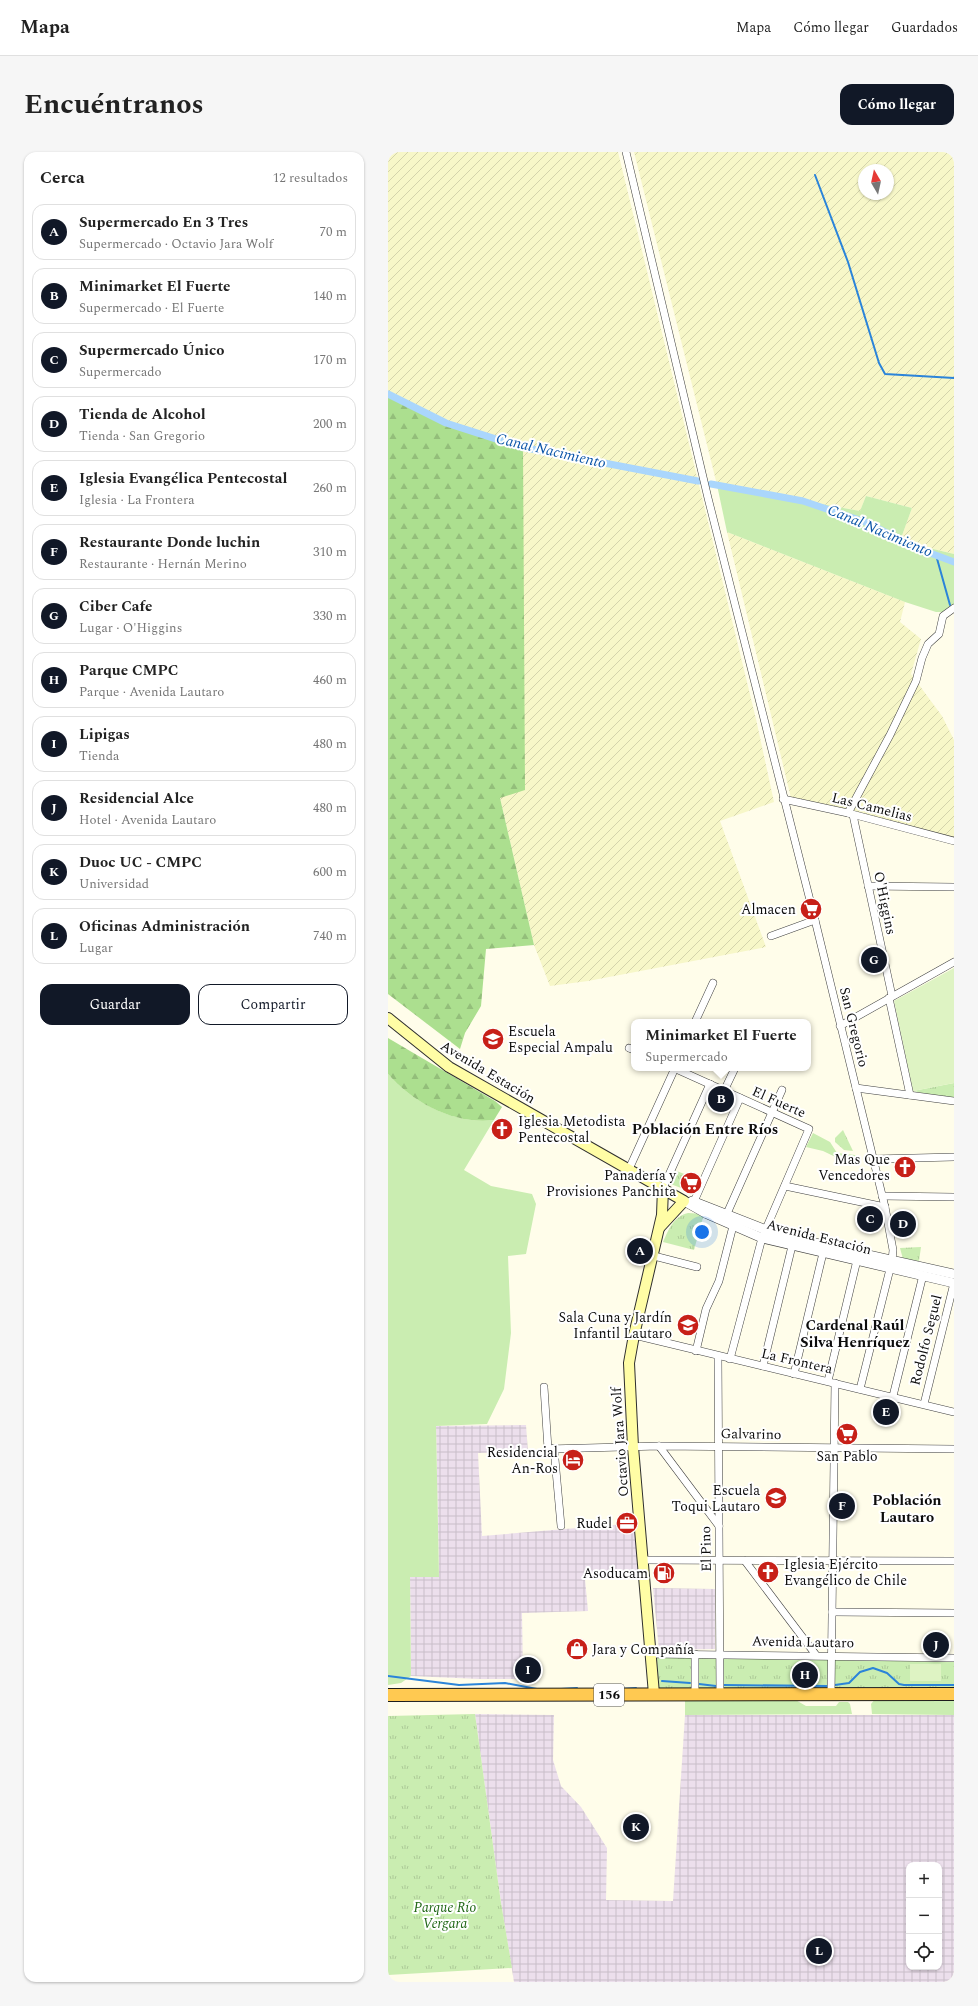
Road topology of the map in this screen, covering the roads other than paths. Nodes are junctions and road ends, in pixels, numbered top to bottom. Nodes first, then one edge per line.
1 (626, 152) edge
2 (954, 608) edge
3 (783, 799) junction
4 (850, 814) junction
5 (954, 841) edge
6 (868, 886) junction
7 (954, 887) edge
8 (815, 920) junction
9 (771, 936) dead end
10 (954, 962) edge
11 (713, 983) dead end
12 (890, 997) junction
13 (388, 1018) edge
14 (696, 1019) edge
15 (840, 1026) junction
16 (673, 1071) edge
17 (681, 1071) edge
18 (734, 1071) edge
19 (710, 1084) junction
20 (856, 1088) junction
21 (782, 1090) dead end
22 (724, 1091) junction
23 (910, 1095) junction
24 (740, 1098) junction
25 (954, 1101) edge
26 (772, 1113) junction
27 (954, 1157) edge
28 (874, 1159) junction
29 (629, 1169) junction
30 (785, 1186) junction
31 (663, 1188) junction
32 (882, 1196) junction
33 (954, 1197) edge
34 (690, 1203) junction
35 (885, 1207) junction
36 (725, 1218) junction
37 (733, 1226) junction
38 (660, 1227) junction
39 (764, 1234) junction
40 (792, 1246) junction
41 (824, 1253) junction
42 (654, 1256) junction
43 (858, 1257) junction
44 (891, 1265) junction
45 (697, 1267) dead end
46 (954, 1274) edge
47 (923, 1276) junction
48 (954, 1283) edge
49 (634, 1335) junction
50 (696, 1351) junction
51 (718, 1356) junction
52 (730, 1359) junction
53 (762, 1366) junction
54 (794, 1374) junction
55 (831, 1382) junction
56 (544, 1387) dead end
57 (860, 1389) junction
58 (892, 1396) junction
59 (924, 1404) junction
60 (954, 1412) edge
61 (660, 1446) junction
62 (633, 1447) junction
63 (718, 1447) junction
64 (834, 1448) junction
65 (551, 1449) junction
66 (954, 1449) edge
67 (561, 1526) dead end
68 (719, 1526) junction
69 (643, 1560) junction
70 (833, 1560) junction
71 (720, 1561) junction
72 (745, 1561) junction
73 (954, 1561) edge
74 (832, 1612) junction
75 (954, 1613) edge
76 (651, 1654) junction
77 (695, 1654) junction
78 (720, 1654) junction
79 (816, 1655) junction
80 (831, 1655) junction
81 (954, 1658) edge
82 (654, 1694) junction
83 (720, 1694) junction
84 (954, 1694) edge
85 (388, 1695) edge
86 (695, 1695) junction
87 (831, 1695) junction

1 - 3 street, San Gregorio
2 - 4 street
3 - 4 street, Las Camelias
3 - 8 street, San Gregorio
4 - 5 street, Las Camelias
4 - 6 street, O'Higgins
6 - 7 street
6 - 12 street, O'Higgins
8 - 9 street
8 - 15 street, San Gregorio
10 - 12 street
11 - 14 street
12 - 15 street
12 - 23 street, O'Higgins
13 - 29 main road, Avenida Estación
15 - 20 street, San Gregorio
16 - 29 street
17 - 19 street, El Fuerte
18 - 22 street
19 - 22 street, El Fuerte
19 - 31 street
20 - 23 street
20 - 28 street, San Gregorio
21 - 26 street
22 - 24 street, El Fuerte
23 - 25 street
24 - 26 street, El Fuerte
24 - 34 street
26 - 30 street, El Fuerte
26 - 36 street
27 - 28 street
28 - 32 street, San Gregorio
29 - 31 main road, Avenida Estación
30 - 35 street
30 - 39 street
31 - 34 main road, Avenida Estación
31 - 38 main road
32 - 33 street
32 - 35 street, San Gregorio
34 - 36 street, Avenida Estación
34 - 38 main road, Octavio Jara Wolf
35 - 44 street, San Gregorio
36 - 37 street, Avenida Estación
36 - 39 street, Avenida Estación
37 - 39 street, Avenida Estación
37 - 50 street
38 - 42 main road, Octavio Jara Wolf
39 - 40 street, Avenida Estación
39 - 43 street, Avenida Estación
39 - 52 street
40 - 41 street, Avenida Estación
40 - 53 street
41 - 43 street, Avenida Estación
41 - 54 street
42 - 45 street
42 - 49 main road, Octavio Jara Wolf
43 - 44 street, Avenida Estación
43 - 55 street
44 - 46 street, Avenida Estación
44 - 47 street, Avenida Estación
44 - 57 street, San Gregorio
47 - 48 street, Avenida Estación
47 - 58 street
48 - 59 street, Rodolfo Seguel
49 - 50 street, La Frontera
49 - 62 main road, Octavio Jara Wolf
50 - 51 street, La Frontera
51 - 52 street, La Frontera
51 - 63 street, El Pino
52 - 53 street, La Frontera
53 - 54 street, La Frontera
54 - 55 street, La Frontera
55 - 57 street, La Frontera
55 - 64 street
56 - 65 street
57 - 58 street, La Frontera
58 - 59 street, La Frontera
59 - 60 street, La Frontera
61 - 62 street, Galvarino
61 - 63 street, Galvarino
61 - 68 street
62 - 65 street, Galvarino
62 - 69 main road, Octavio Jara Wolf
63 - 64 street, Galvarino
63 - 68 street, El Pino
64 - 66 street, Galvarino
64 - 70 street
65 - 67 street
68 - 71 street, El Pino
69 - 71 street
69 - 76 main road, Octavio Jara Wolf
70 - 72 street
70 - 73 street
70 - 74 street
71 - 72 street
71 - 78 street, El Pino
72 - 79 street
74 - 75 street
74 - 80 street
76 - 77 street, Avenida Lautaro
76 - 82 main road, Octavio Jara Wolf
77 - 78 street, Avenida Lautaro
77 - 86 street
78 - 79 street, Avenida Lautaro
78 - 83 street, El Pino
79 - 80 street, Avenida Lautaro
80 - 81 street, Avenida Lautaro
80 - 87 street
82 - 85 highway, 156
82 - 86 highway, 156
83 - 86 highway, 156
83 - 87 highway, 156
84 - 87 highway, 156

